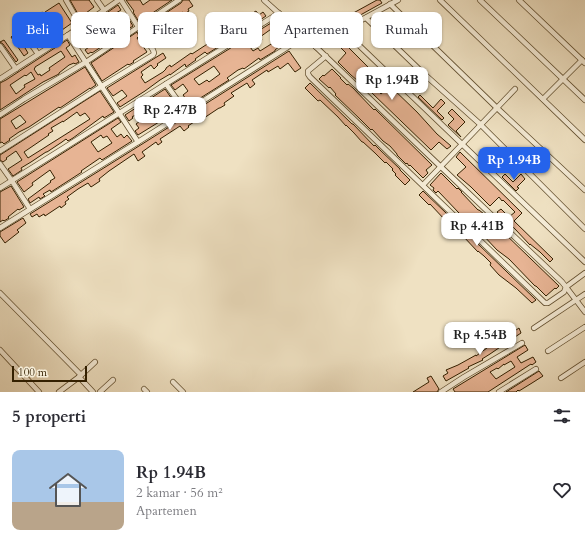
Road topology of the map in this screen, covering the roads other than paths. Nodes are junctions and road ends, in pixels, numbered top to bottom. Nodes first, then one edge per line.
1 (66, 0) edge
2 (97, 0) edge
3 (120, 0) edge
4 (179, 0) edge
5 (265, 0) edge
6 (398, 0) edge
7 (440, 0) edge
8 (480, 0) edge
9 (519, 0) edge
10 (390, 4) junction
11 (104, 10) junction
12 (73, 12) edge
13 (101, 12) edge
14 (161, 12) edge
15 (278, 12) edge
16 (366, 18) junction
17 (270, 19) edge
18 (363, 20) edge
19 (138, 27) joint
20 (71, 33) edge
21 (68, 35) junction
22 (63, 38) edge
23 (0, 46) edge
24 (34, 48) edge
25 (47, 48) edge
26 (152, 48) edge
27 (285, 48) edge
28 (318, 48) edge
29 (362, 48) edge
30 (38, 54) junction
31 (326, 56) junction
32 (584, 61) edge
33 (86, 62) junction
34 (16, 69) junction
35 (0, 79) edge
36 (563, 79) junction
37 (166, 84) junction
38 (102, 86) junction
39 (515, 89) dead end
40 (543, 100) junction
41 (585, 100) edge
42 (497, 108) junction
43 (186, 112) junction
44 (120, 113) junction
45 (0, 115) edge
46 (480, 124) junction
47 (585, 140) edge
48 (138, 142) junction
49 (461, 144) junction
50 (0, 150) edge
51 (0, 164) edge
52 (440, 166) junction
53 (12, 181) junction
54 (423, 185) junction
55 (0, 188) edge
56 (585, 190) edge
57 (30, 209) junction
58 (0, 228) edge
59 (585, 229) edge
60 (585, 262) edge
61 (585, 274) edge
62 (566, 287) junction
63 (0, 293) edge
64 (585, 294) edge
65 (576, 300) junction
66 (585, 312) edge
67 (585, 327) edge
68 (534, 328) dead end
69 (522, 343) dead end
70 (0, 350) edge
71 (548, 351) dead end
72 (95, 362) dead end
73 (585, 362) edge
74 (536, 370) dead end
75 (80, 376) junction
76 (561, 378) dead end
77 (113, 380) dead end
78 (173, 382) dead end
79 (39, 392) edge
80 (59, 392) edge
81 (93, 392) edge
82 (100, 392) edge
83 (183, 392) edge
84 (441, 392) edge
85 (498, 392) edge

1 - 12 street
2 - 11 street
3 - 11 street
3 - 19 street
4 - 14 street
5 - 15 street
6 - 10 street
7 - 40 street
8 - 36 street
9 - 32 street
10 - 16 street
10 - 42 street
11 - 13 street
16 - 18 street
16 - 46 street
17 - 37 street
19 - 33 street
20 - 21 street
21 - 22 street
21 - 33 street
23 - 34 street
24 - 30 street
25 - 30 street
26 - 38 street
27 - 43 street
28 - 31 street
29 - 49 street
30 - 34 street
31 - 52 street
31 - 54 street
32 - 36 street
33 - 38 street
33 - 45 street
34 - 35 street
36 - 40 street
36 - 41 street
37 - 43 street
37 - 44 street
38 - 44 street
38 - 50 street
39 - 42 street
40 - 47 street
42 - 46 street
42 - 56 street
43 - 48 street
44 - 48 street
44 - 53 street
46 - 49 street
46 - 59 street
48 - 57 street
49 - 52 street
49 - 60 street
51 - 53 street
52 - 54 street
52 - 62 street
53 - 55 street
53 - 57 street
54 - 62 street
57 - 58 street
61 - 62 street
62 - 65 street
63 - 75 street
64 - 65 street
65 - 66 street
65 - 68 street
67 - 71 street
69 - 84 street
70 - 79 street
72 - 75 street
73 - 76 street
74 - 85 street
75 - 80 street
75 - 81 street
77 - 82 street
78 - 83 street

